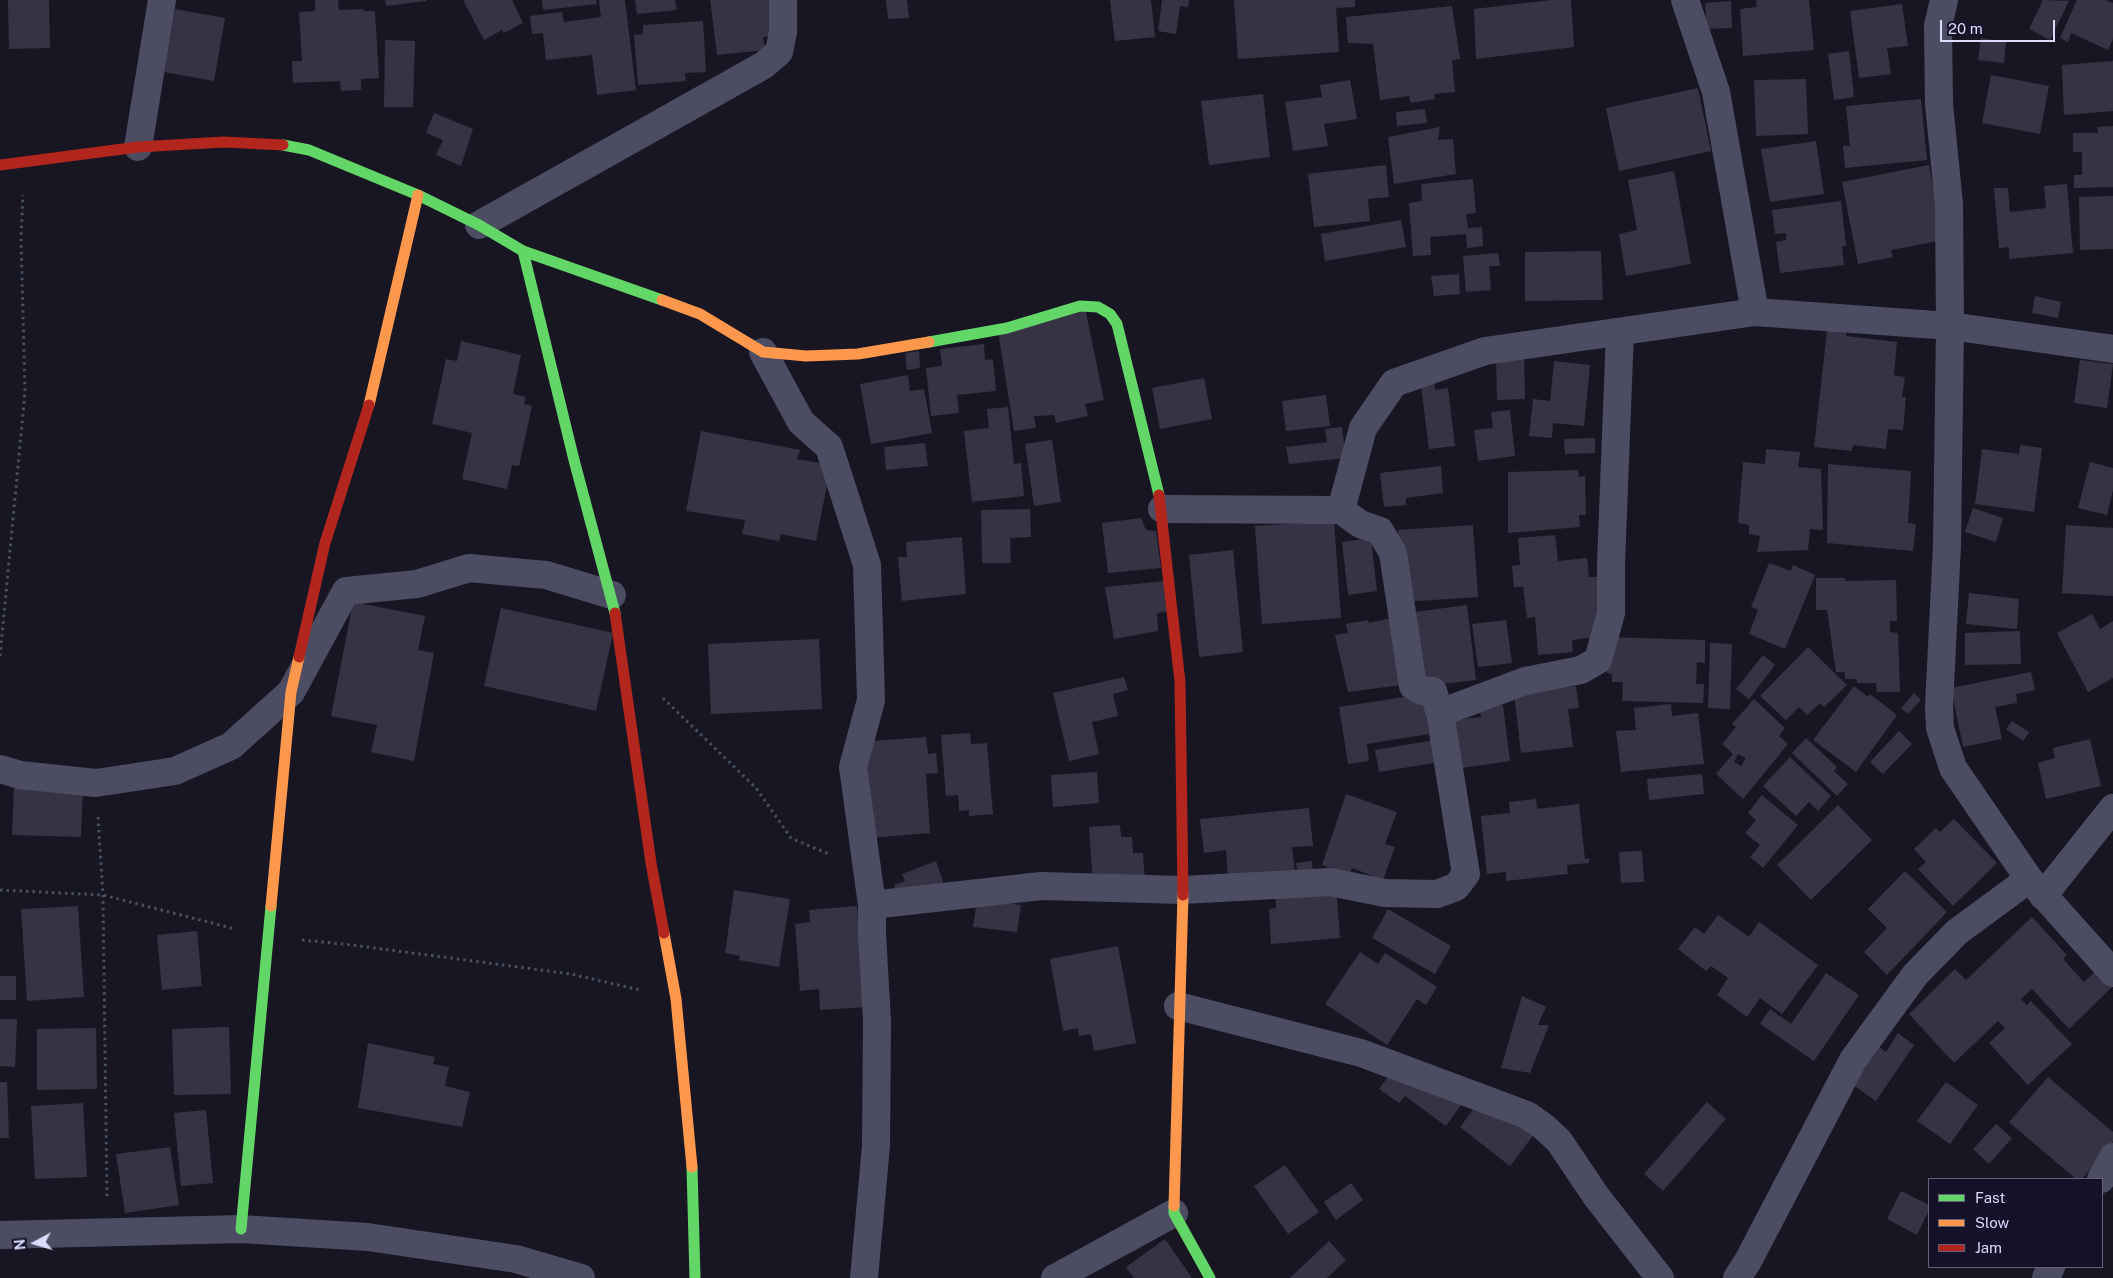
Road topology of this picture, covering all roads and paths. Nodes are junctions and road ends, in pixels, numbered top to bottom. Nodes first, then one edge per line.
1 (162, 0) edge
2 (783, 0) edge
3 (1686, 0) edge
4 (1944, 0) edge
5 (138, 147) junction
6 (24, 162) junction
7 (0, 165) edge
8 (418, 195) junction
9 (479, 225) junction
10 (523, 251) junction
11 (1755, 312) junction
12 (1950, 326) junction
13 (1620, 332) junction
14 (2113, 349) edge
15 (763, 352) junction
16 (1162, 509) junction
17 (1341, 510) junction
18 (612, 595) junction
19 (0, 656) edge
20 (623, 660) junction
21 (290, 692) junction
22 (1440, 713) junction
23 (0, 769) edge
24 (96, 783) junction
25 (2113, 808) edge
26 (839, 858) dead end
27 (2036, 888) junction
28 (0, 890) edge
29 (1183, 890) junction
30 (103, 894) junction
31 (872, 905) junction
32 (267, 937) junction
33 (2113, 973) edge
34 (676, 999) junction
35 (1178, 1006) junction
36 (2113, 1157) edge
37 (2102, 1178) edge
38 (1174, 1213) junction
39 (241, 1229) junction
40 (107, 1234) junction
41 (0, 1235) edge
42 (581, 1278) edge
43 (694, 1278) edge
44 (864, 1278) edge
45 (1055, 1278) edge
46 (1210, 1278) edge
47 (1660, 1278) edge
48 (1737, 1278) edge

1 - 5 street
2 - 9 street
3 - 11 street
4 - 12 street
5 - 6 street
5 - 8 street
6 - 7 street
6 - 19 path
8 - 9 street
8 - 21 street
9 - 10 street
10 - 15 street
10 - 18 street
11 - 12 street
11 - 13 street
12 - 14 street
12 - 27 street
13 - 17 street
13 - 22 street
15 - 16 street
15 - 31 street
16 - 17 street
16 - 29 street
17 - 22 street
18 - 20 street
18 - 21 street
20 - 26 path
20 - 34 street
21 - 24 street
21 - 32 street
22 - 29 street
23 - 24 street
24 - 30 path
25 - 27 street
27 - 33 street
27 - 48 street
28 - 30 path
29 - 31 street
29 - 35 street
30 - 32 path
30 - 40 path
31 - 44 street
32 - 34 path
32 - 39 street
34 - 43 street
35 - 38 street
35 - 47 street
36 - 37 street
38 - 45 street
38 - 46 street
39 - 40 street
39 - 42 street
40 - 41 street

